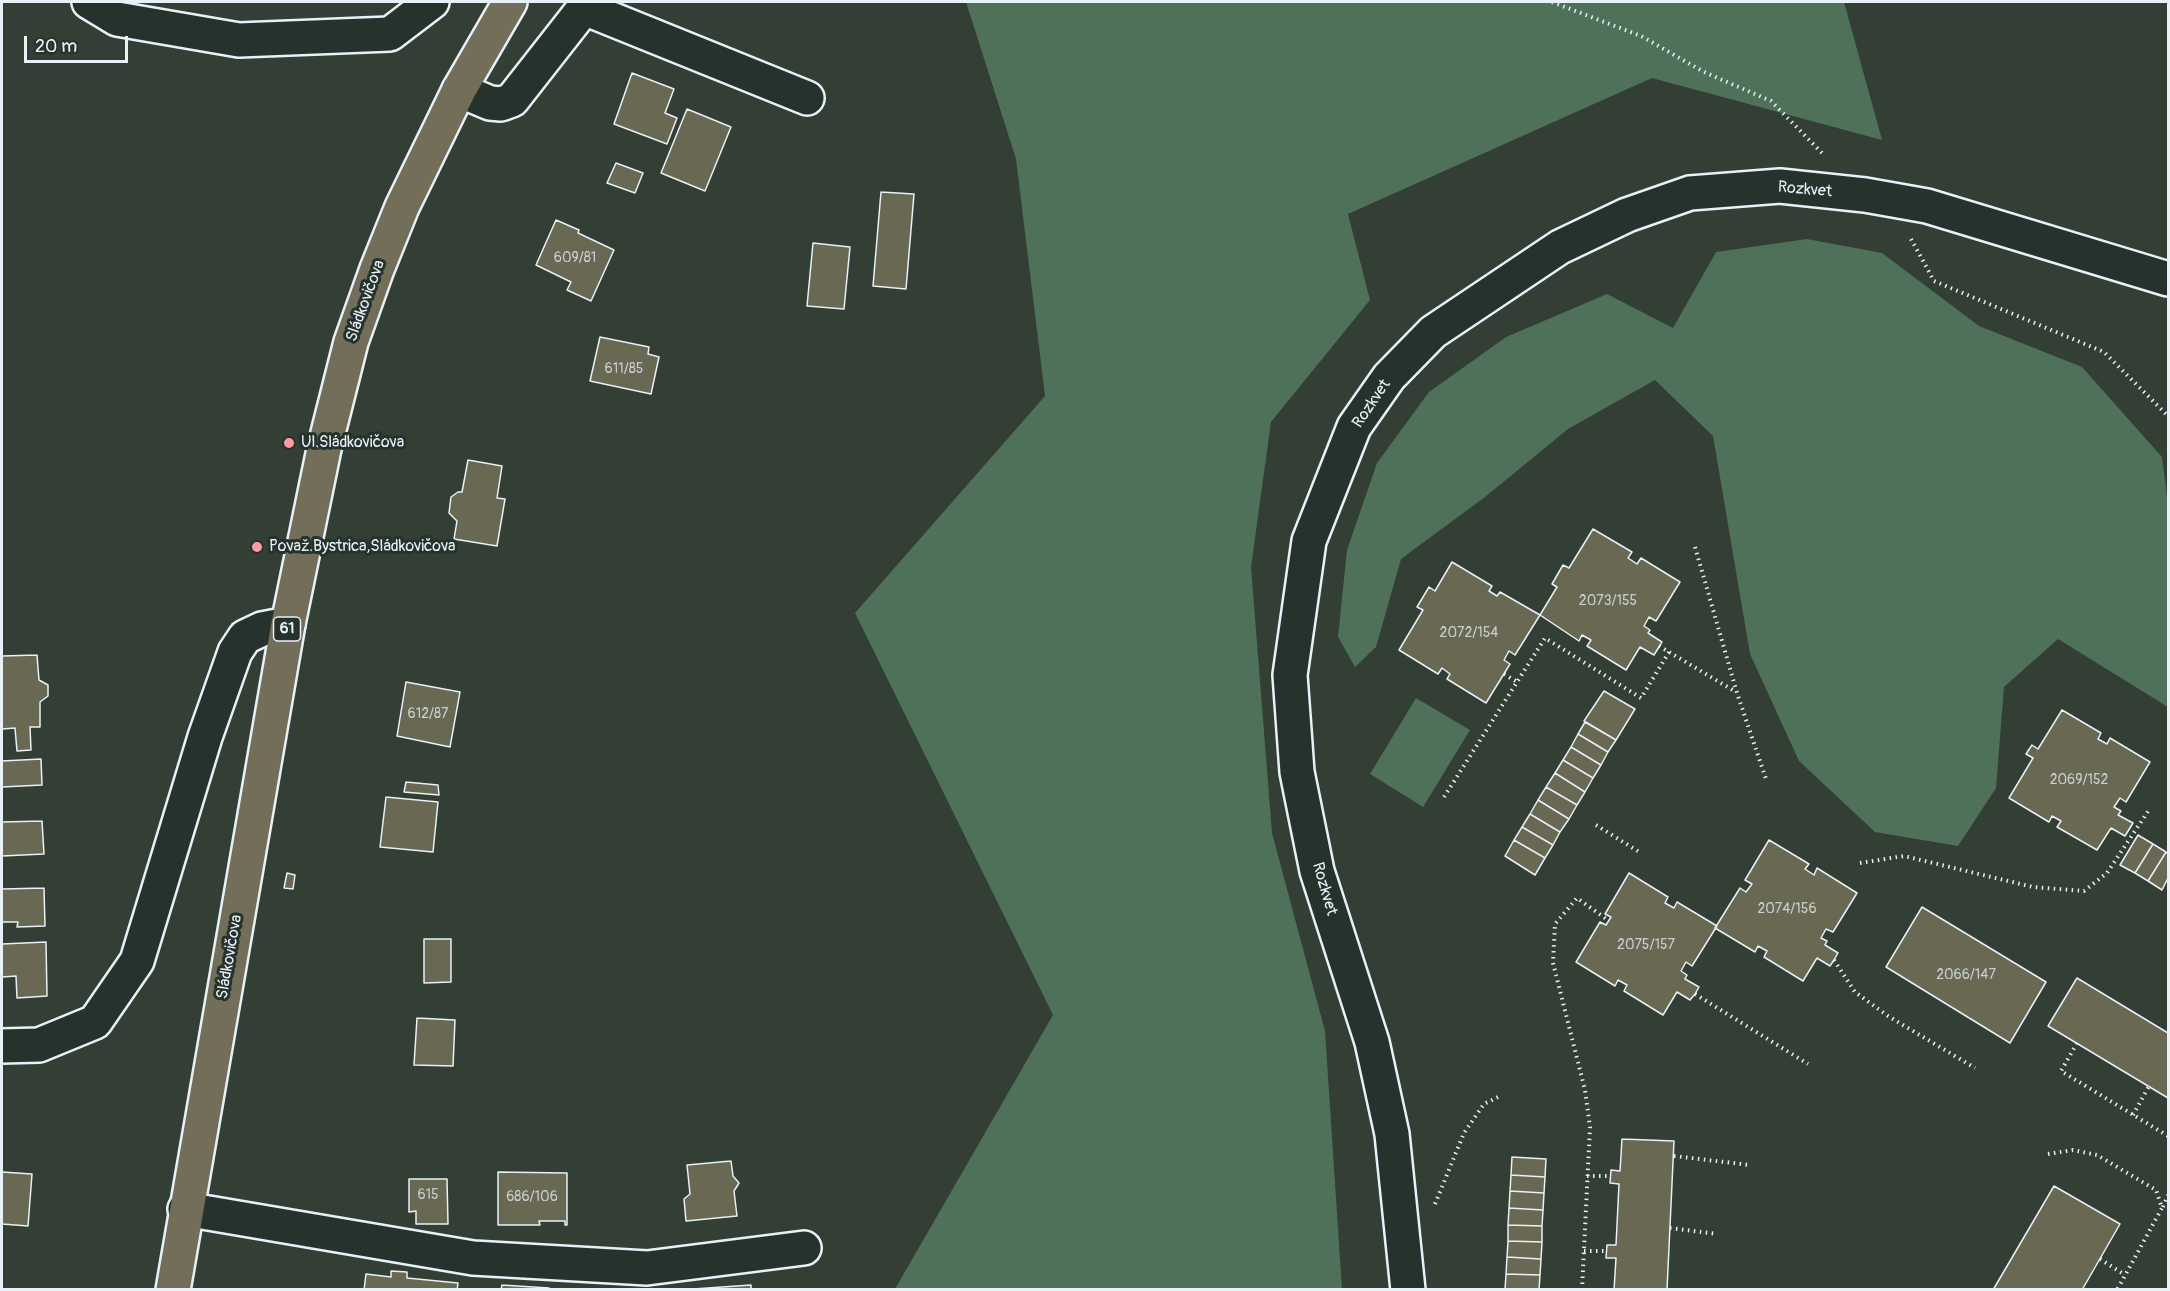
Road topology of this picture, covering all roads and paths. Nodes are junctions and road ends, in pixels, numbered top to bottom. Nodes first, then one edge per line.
1 (89, 2) edge
2 (432, 2) edge
3 (510, 2) edge
4 (459, 90) junction
5 (807, 98) dead end
6 (2169, 279) edge
7 (1695, 547) dead end
8 (288, 624) junction
9 (1659, 646) dead end
10 (1669, 652) junction
11 (1504, 674) dead end
12 (1517, 682) junction
13 (1737, 693) junction
14 (1766, 779) dead end
15 (1444, 797) dead end
16 (2149, 810) dead end
17 (1596, 825) dead end
18 (1641, 853) dead end
19 (1860, 863) dead end
20 (1609, 921) dead end
21 (1834, 960) dead end
22 (1695, 994) dead end
23 (2077, 1043) dead end
24 (2, 1046) edge
25 (1808, 1064) dead end
26 (1975, 1068) dead end
27 (2149, 1086) dead end
28 (1500, 1096) dead end
29 (2133, 1115) junction
30 (2169, 1136) edge
31 (2048, 1154) dead end
32 (1674, 1156) dead end
33 (1750, 1165) dead end
34 (1587, 1176) junction
35 (1610, 1176) dead end
36 (2169, 1195) edge
37 (2162, 1208) junction
38 (185, 1209) junction
39 (1433, 1210) dead end
40 (1670, 1228) dead end
41 (1718, 1234) dead end
42 (804, 1248) dead end
43 (1584, 1251) junction
44 (1606, 1251) dead end
45 (2100, 1259) dead end
46 (2125, 1275) junction
47 (172, 1290) edge
48 (1408, 1290) edge
49 (1582, 1290) edge
50 (2117, 1290) edge

1 - 2 street
3 - 4 main road, Sládkovičova / 61
4 - 5 street
4 - 8 main road, Sládkovičova / 61
6 - 48 street, Rozkvet
7 - 13 path
8 - 24 street
8 - 38 main road, Sládkovičova / 61
9 - 10 path
10 - 12 path
10 - 13 path
11 - 12 path
12 - 15 path
13 - 14 path
16 - 19 path
17 - 18 path
20 - 34 path
21 - 26 path
22 - 25 path
23 - 29 path
27 - 29 path
28 - 39 path
29 - 30 path
31 - 37 path
32 - 33 path
34 - 35 path
34 - 43 path
36 - 37 path
37 - 46 path
38 - 42 street
38 - 47 main road, Sládkovičova / 61
40 - 41 path
43 - 44 path
43 - 49 path
45 - 46 path
46 - 50 path

